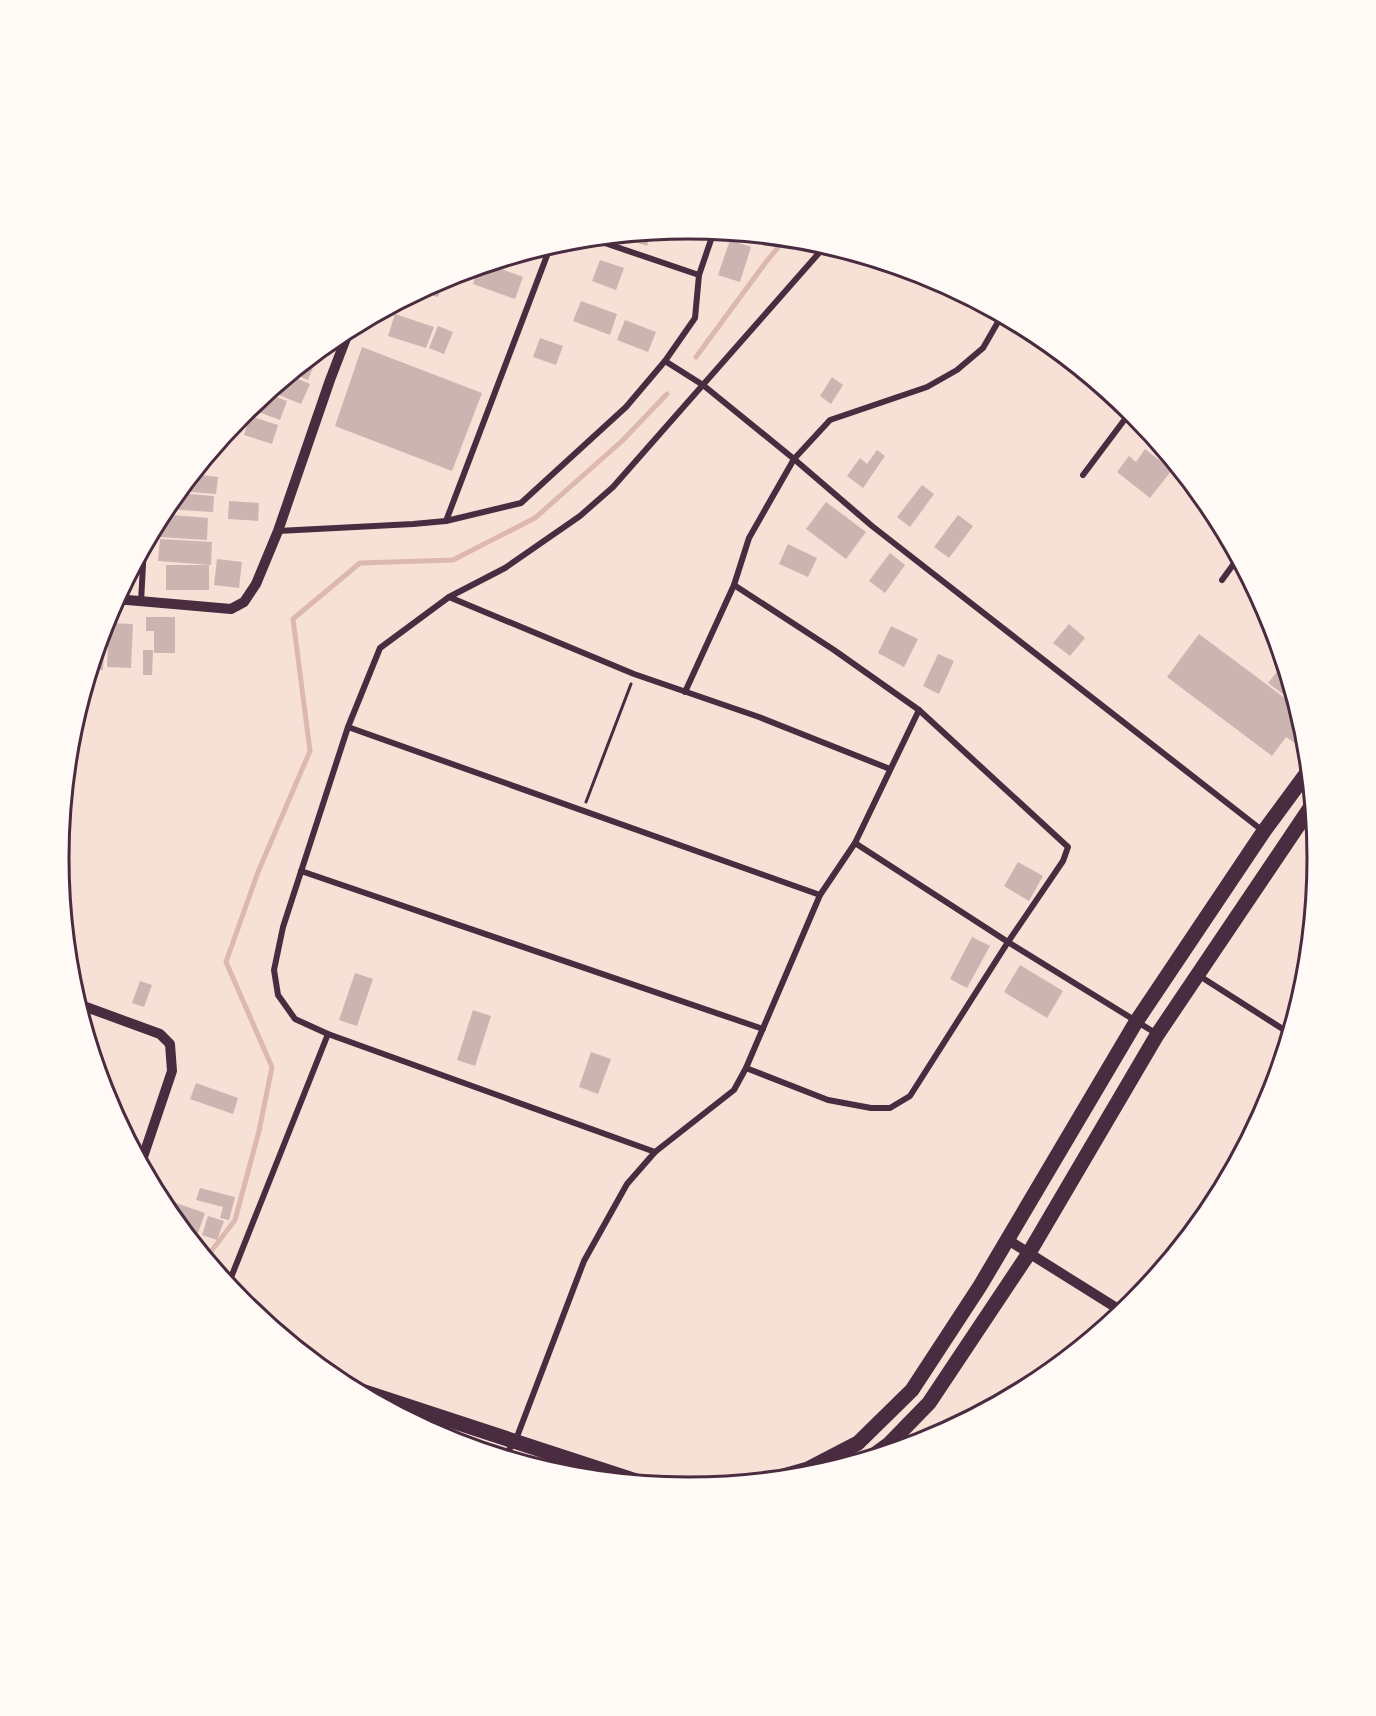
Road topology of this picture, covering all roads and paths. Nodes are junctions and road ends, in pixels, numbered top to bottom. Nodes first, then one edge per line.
1 (711, 240) edge
2 (608, 244) edge
3 (819, 253) edge
4 (547, 256) edge
5 (699, 275) junction
6 (998, 322) edge
7 (344, 343) edge
8 (665, 361) junction
9 (703, 385) junction
10 (1125, 419) edge
11 (794, 459) junction
12 (1083, 475) dead end
13 (446, 521) junction
14 (278, 531) junction
15 (143, 565) edge
16 (1233, 565) edge
17 (1222, 580) dead end
18 (734, 585) junction
19 (448, 597) junction
20 (126, 600) edge
21 (141, 602) junction
22 (634, 674) junction
23 (685, 692) junction
24 (919, 710) junction
25 (348, 727) junction
26 (890, 769) junction
27 (1302, 779) edge
28 (583, 810) junction
29 (1306, 815) edge
30 (1264, 831) junction
31 (855, 843) junction
32 (302, 871) junction
33 (820, 895) junction
34 (1008, 942) junction
35 (1198, 974) junction
36 (88, 1008) edge
37 (1136, 1022) junction
38 (763, 1029) junction
39 (1283, 1029) edge
40 (328, 1034) junction
41 (1157, 1035) junction
42 (746, 1068) junction
43 (655, 1152) junction
44 (144, 1153) edge
45 (1008, 1240) junction
46 (1029, 1252) junction
47 (232, 1276) edge
48 (1114, 1307) edge
49 (391, 1401) edge
50 (515, 1442) junction
51 (890, 1443) edge
52 (509, 1450) edge
53 (820, 1463) edge
54 (608, 1472) edge

1 - 5 street
2 - 5 street
3 - 9 street
4 - 13 street
5 - 8 street
6 - 11 street
7 - 14 street
8 - 9 street
8 - 13 street
9 - 11 street
9 - 19 street
10 - 12 street
11 - 18 street
11 - 30 street
13 - 14 street
14 - 21 street
15 - 21 street
16 - 17 street
18 - 23 street
18 - 24 street
19 - 22 street
19 - 25 street
20 - 21 street
22 - 23 street
22 - 28 path
23 - 26 street
24 - 26 street
24 - 34 street
25 - 28 street
25 - 32 street
26 - 31 street
27 - 30 main road
28 - 33 street
29 - 35 main road
30 - 37 main road
31 - 33 street
31 - 34 street
32 - 38 street
32 - 40 street
33 - 38 street
34 - 37 street
34 - 42 street
35 - 39 street
35 - 41 main road
36 - 44 street
37 - 41 street
37 - 45 main road
38 - 42 street
40 - 43 street
40 - 47 street
41 - 46 main road
42 - 43 street
43 - 50 street
45 - 46 street
45 - 53 main road
46 - 48 street
46 - 51 main road
49 - 50 main road
50 - 52 street
50 - 54 main road

